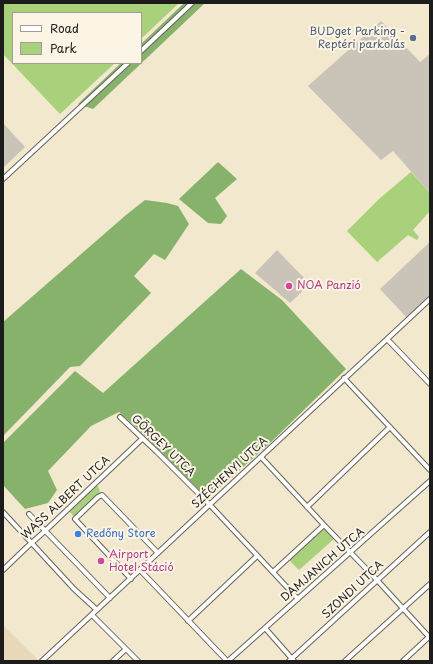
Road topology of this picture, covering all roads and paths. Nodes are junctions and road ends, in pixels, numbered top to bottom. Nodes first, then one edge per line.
1 (192, 3) edge
2 (142, 50) edge
3 (127, 64) edge
4 (3, 179) edge
5 (430, 299) edge
6 (387, 339) junction
7 (344, 378) junction
8 (430, 384) edge
9 (120, 418) dead end
10 (390, 427) junction
11 (142, 439) junction
12 (261, 457) junction
13 (430, 470) edge
14 (430, 482) edge
15 (210, 505) junction
16 (307, 507) junction
17 (3, 512) edge
18 (29, 514) dead end
19 (324, 525) junction
20 (45, 531) junction
21 (430, 532) edge
22 (32, 543) junction
23 (158, 553) junction
24 (350, 553) junction
25 (257, 556) junction
26 (3, 570) edge
27 (140, 570) junction
28 (273, 572) junction
29 (131, 579) junction
30 (377, 580) junction
31 (430, 584) edge
32 (110, 598) junction
33 (298, 599) junction
34 (403, 608) junction
35 (97, 610) junction
36 (92, 615) junction
37 (188, 621) junction
38 (265, 628) junction
39 (430, 637) edge
40 (126, 649) junction
41 (292, 660) edge
42 (42, 661) edge
43 (113, 661) edge
44 (138, 661) edge
45 (228, 661) edge
46 (346, 661) edge
47 (403, 661) edge

1 - 2 street
3 - 4 street
5 - 6 street, SZÉCHENYI UTCA
6 - 7 street, SZÉCHENYI UTCA
6 - 8 street
7 - 10 street
7 - 12 street, SZÉCHENYI UTCA
9 - 11 street, GÖRGEY UTCA
10 - 13 street
10 - 16 street
11 - 15 street, GÖRGEY UTCA
11 - 20 street, WASS ALBERT UTCA
12 - 15 street, SZÉCHENYI UTCA
12 - 16 street
14 - 24 street, DAMJANICH UTCA
15 - 23 street, SZÉCHENYI UTCA
15 - 25 street, GÖRGEY UTCA
16 - 19 street
17 - 22 street
18 - 20 street
19 - 24 street
19 - 28 street
20 - 22 street, WASS ALBERT UTCA
20 - 32 street
21 - 30 street, SZONDI UTCA
22 - 26 street, WASS ALBERT UTCA
22 - 35 street
23 - 27 street, SZÉCHENYI UTCA
23 - 29 street
24 - 30 street
24 - 33 street, DAMJANICH UTCA
25 - 28 street, GÖRGEY UTCA
25 - 37 street
27 - 29 street, SZÉCHENYI UTCA
27 - 37 street
28 - 33 street, GÖRGEY UTCA
29 - 32 street, SZÉCHENYI UTCA
30 - 34 street
30 - 41 street, SZONDI UTCA
31 - 34 street
32 - 35 street, SZÉCHENYI UTCA
33 - 38 street, DAMJANICH UTCA
34 - 39 street
34 - 46 street
35 - 36 street, SZÉCHENYI UTCA
36 - 40 street
36 - 42 street, SZÉCHENYI UTCA
37 - 45 street
38 - 41 street
38 - 45 street, DAMJANICH UTCA
39 - 47 street
40 - 43 street
40 - 44 street

